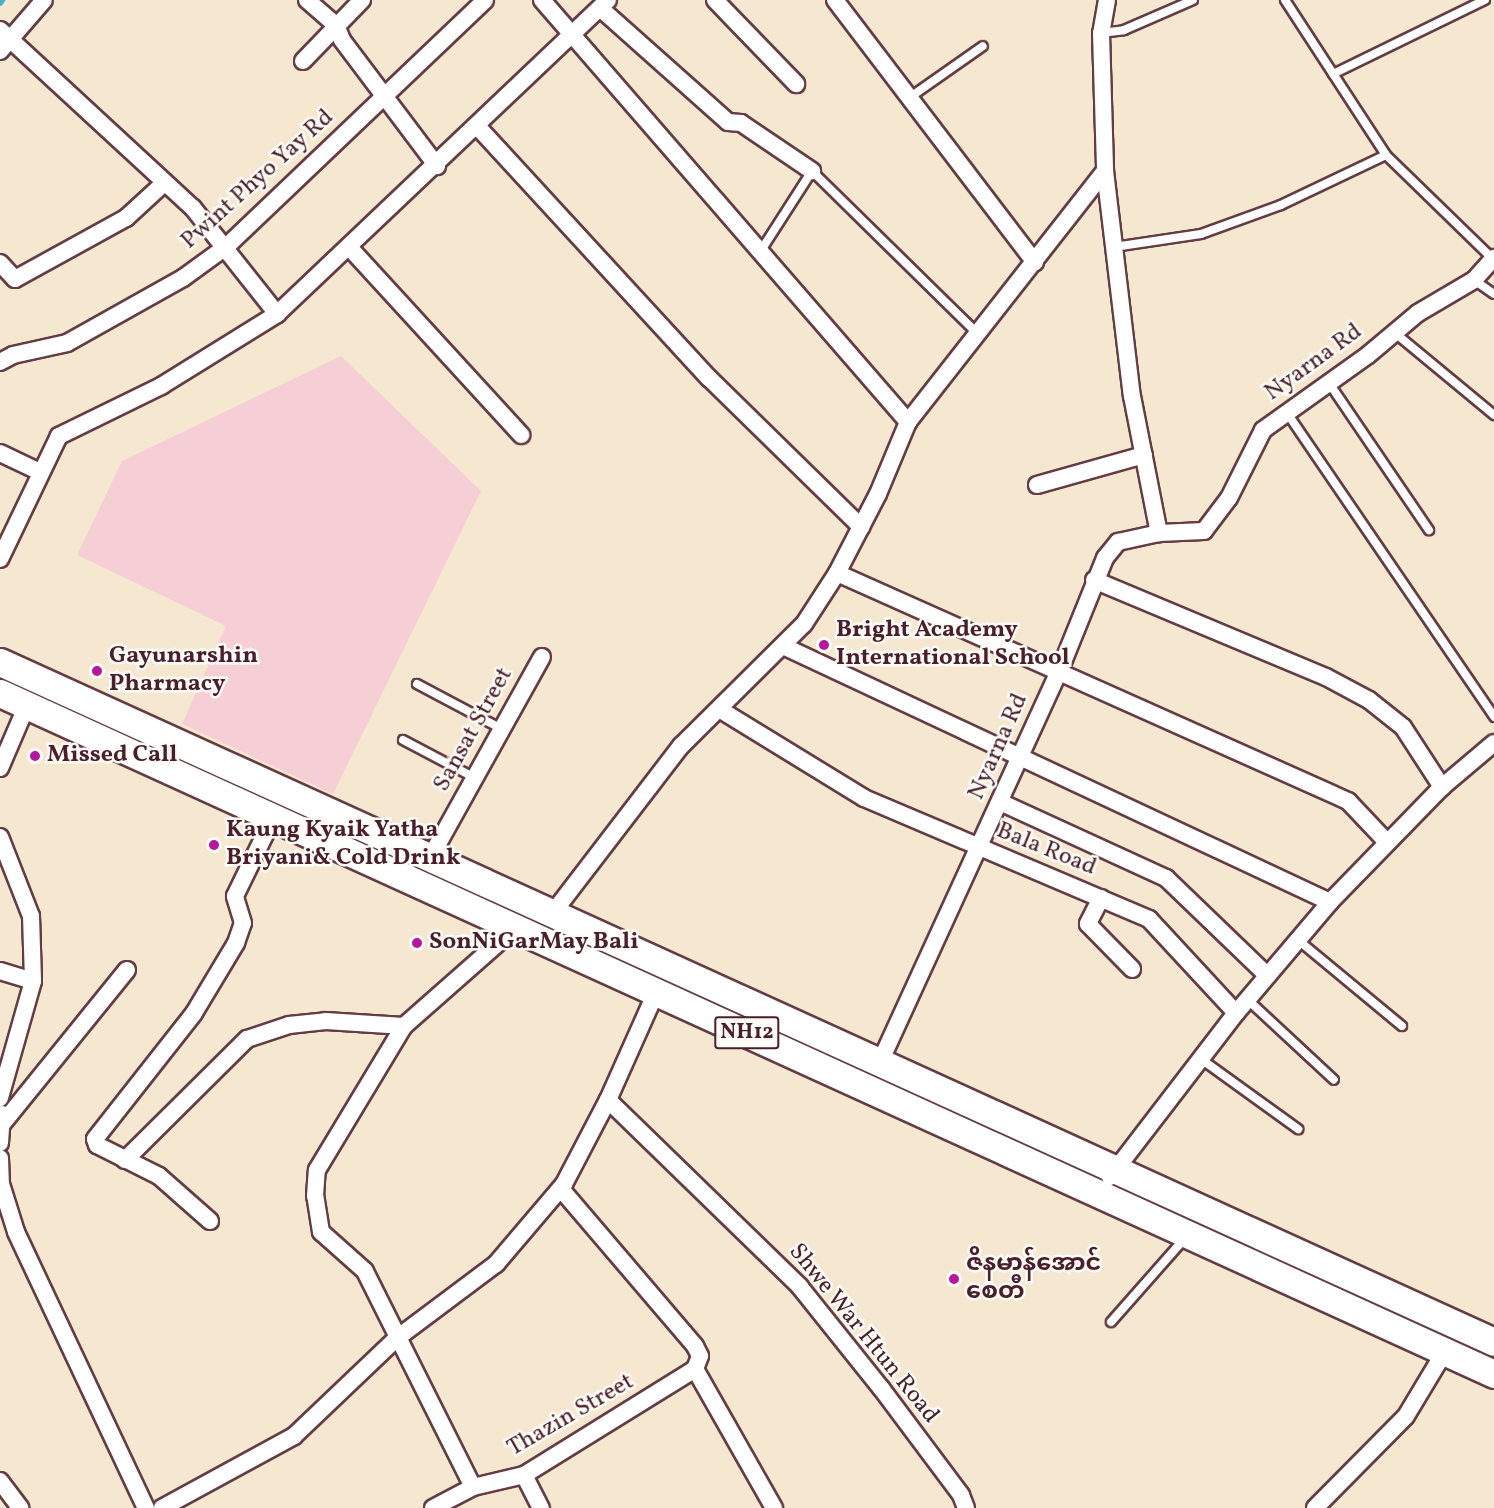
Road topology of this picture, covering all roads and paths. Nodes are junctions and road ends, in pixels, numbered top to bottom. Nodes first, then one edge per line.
1 (44, 0) edge
2 (307, 0) edge
3 (362, 0) edge
4 (485, 0) edge
5 (542, 0) edge
6 (715, 0) edge
7 (835, 0) edge
8 (1107, 0) edge
9 (1193, 0) edge
10 (1286, 0) edge
11 (1485, 0) edge
12 (604, 4) edge
13 (336, 26) junction
14 (1101, 33) junction
15 (569, 35) junction
16 (3, 40) edge
17 (983, 46) dead end
18 (303, 61) dead end
19 (1333, 74) junction
20 (796, 84) dead end
21 (384, 96) junction
22 (909, 98) junction
23 (477, 126) junction
24 (1386, 155) junction
25 (437, 166) junction
26 (812, 171) junction
27 (1105, 171) junction
28 (165, 183) junction
29 (227, 246) junction
30 (349, 247) junction
31 (1114, 247) junction
32 (759, 253) junction
33 (1493, 258) edge
34 (0, 263) edge
35 (1035, 263) junction
36 (1474, 280) junction
37 (1494, 294) edge
38 (276, 314) junction
39 (1395, 333) junction
40 (978, 334) junction
41 (0, 362) edge
42 (1329, 383) junction
43 (1287, 413) junction
44 (1494, 415) edge
45 (908, 422) junction
46 (521, 435) dead end
47 (0, 453) edge
48 (1144, 455) junction
49 (40, 471) junction
50 (1037, 485) dead end
51 (861, 527) junction
52 (1428, 530) dead end
53 (1159, 533) junction
54 (0, 559) edge
55 (837, 573) junction
56 (1094, 580) junction
57 (783, 646) junction
58 (542, 657) dead end
59 (0, 662) edge
60 (1059, 672) junction
61 (417, 684) dead end
62 (0, 693) edge
63 (27, 705) junction
64 (719, 709) junction
65 (1494, 717) edge
66 (145, 728) junction
67 (502, 729) junction
68 (403, 740) dead end
69 (1494, 743) edge
70 (133, 754) junction
71 (1019, 757) junction
72 (0, 768) edge
73 (475, 778) junction
74 (1442, 787) junction
75 (1000, 802) junction
76 (312, 804) junction
77 (273, 818) junction
78 (298, 830) junction
79 (0, 837) edge
80 (1386, 841) junction
81 (980, 848) junction
82 (430, 858) junction
83 (472, 877) junction
84 (1101, 898) junction
85 (1330, 902) junction
86 (459, 903) junction
87 (552, 914) junction
88 (514, 929) junction
89 (1298, 940) junction
90 (645, 956) junction
91 (1132, 969) dead end
92 (127, 970) dead end
93 (0, 971) edge
94 (1268, 976) junction
95 (33, 981) junction
96 (644, 987) junction
97 (1248, 1000) junction
98 (1236, 1013) junction
99 (799, 1025) junction
100 (404, 1026) junction
101 (1402, 1026) dead end
102 (788, 1052) junction
103 (1201, 1059) junction
104 (881, 1060) junction
105 (1334, 1080) dead end
106 (961, 1097) junction
107 (0, 1099) edge
108 (608, 1100) junction
109 (3, 1123) junction
110 (946, 1123) junction
111 (1298, 1129) dead end
112 (0, 1143) edge
113 (0, 1158) edge
114 (125, 1160) junction
115 (1116, 1168) junction
116 (561, 1189) junction
117 (1101, 1193) junction
118 (210, 1221) dead end
119 (1189, 1233) junction
120 (1271, 1239) junction
121 (1258, 1265) junction
122 (1111, 1322) dead end
123 (1468, 1330) junction
124 (397, 1338) junction
125 (1494, 1342) edge
126 (1450, 1353) junction
127 (695, 1369) junction
128 (1494, 1374) edge
129 (524, 1475) junction
130 (0, 1481) edge
131 (472, 1487) junction
132 (439, 1507) edge
133 (20, 1508) edge
134 (146, 1508) edge
135 (162, 1508) edge
136 (541, 1508) edge
137 (774, 1508) edge
138 (966, 1508) edge
139 (1316, 1508) edge

1 - 16 street
2 - 13 street
3 - 13 street
4 - 21 street, Pwint Phyo Yay Rd
5 - 15 street
6 - 20 street
7 - 22 street
8 - 14 street
9 - 14 lane
10 - 19 lane
11 - 19 lane
12 - 15 street
12 - 26 street
13 - 18 street
13 - 21 street
14 - 27 street
15 - 23 street
15 - 32 street
16 - 28 street
17 - 22 lane
19 - 24 lane
21 - 25 street
21 - 29 street, Pwint Phyo Yay Rd
22 - 35 street
23 - 25 street
23 - 51 street
24 - 31 lane
24 - 33 lane
25 - 30 street
26 - 32 lane
26 - 40 lane
27 - 31 street
27 - 35 street
28 - 29 street
28 - 34 street
29 - 38 street
29 - 41 street, Pwint Phyo Yay Rd
30 - 38 street
30 - 46 street
31 - 48 street
32 - 45 street
33 - 36 street, Nyarna Rd
35 - 40 street
36 - 37 lane
36 - 39 street, Nyarna Rd
38 - 49 street
39 - 42 street, Nyarna Rd
39 - 44 lane
40 - 45 street
42 - 43 street, Nyarna Rd
42 - 52 lane
43 - 53 street, Nyarna Rd
43 - 65 lane
45 - 51 street
47 - 49 street
48 - 50 street
48 - 53 street
49 - 54 street
51 - 55 street
53 - 56 street, Nyarna Rd
55 - 57 street
55 - 60 street
56 - 60 street, Nyarna Rd
56 - 74 street
57 - 64 street
57 - 71 street
58 - 67 street, Sansat Street
59 - 66 highway, NH12
60 - 71 street, Nyarna Rd
60 - 80 street
61 - 67 lane
62 - 63 highway, NH12
63 - 70 highway, NH12
63 - 72 street
64 - 81 street, Bala Road
64 - 87 street
66 - 70 highway
66 - 76 highway, NH12
67 - 73 street, Sansat Street
68 - 73 lane
69 - 74 street
70 - 77 highway, NH12
71 - 75 street, Nyarna Rd
71 - 85 street
73 - 82 street, Sansat Street
74 - 80 street
75 - 81 street, Nyarna Rd
75 - 94 street
76 - 78 highway
76 - 82 highway, NH12
77 - 78 highway, NH12
77 - 114 street
78 - 86 highway, NH12
79 - 95 street
80 - 85 street
81 - 84 street, Bala Road
81 - 104 street, Nyarna Rd
82 - 83 highway, NH12
83 - 86 highway
83 - 87 highway, NH12
84 - 91 street
84 - 98 street, Bala Road
85 - 89 street
86 - 88 highway, NH12
87 - 90 highway, NH12
88 - 96 highway, NH12
88 - 100 street
89 - 94 street
89 - 101 lane
90 - 96 highway
90 - 99 highway, NH12
92 - 109 street
93 - 95 street
94 - 97 street
95 - 107 street
96 - 102 highway, NH12
96 - 108 street
97 - 98 street
97 - 105 lane
98 - 103 street
99 - 102 highway
99 - 104 highway, NH12
100 - 114 street
100 - 124 street
102 - 110 highway, NH12
103 - 111 lane
103 - 115 street
104 - 106 highway, NH12
106 - 110 highway
106 - 115 highway, NH12
107 - 109 street
108 - 116 street
108 - 138 street, Shwe War Htun Road
109 - 112 street
110 - 117 highway, NH12
113 - 134 street
114 - 118 street
115 - 117 street
115 - 120 highway, NH12
116 - 124 street
116 - 127 street
117 - 119 highway, NH12
119 - 121 highway, NH12
119 - 122 lane
120 - 121 highway
120 - 123 highway, NH12
121 - 126 highway, NH12
123 - 125 highway, NH12
123 - 126 highway
124 - 131 street
124 - 135 street
126 - 128 highway, NH12
126 - 139 street
127 - 129 street, Thazin Street
127 - 137 street
129 - 131 street, Thazin Street
129 - 136 street
130 - 133 street
131 - 132 street, Thazin Street

